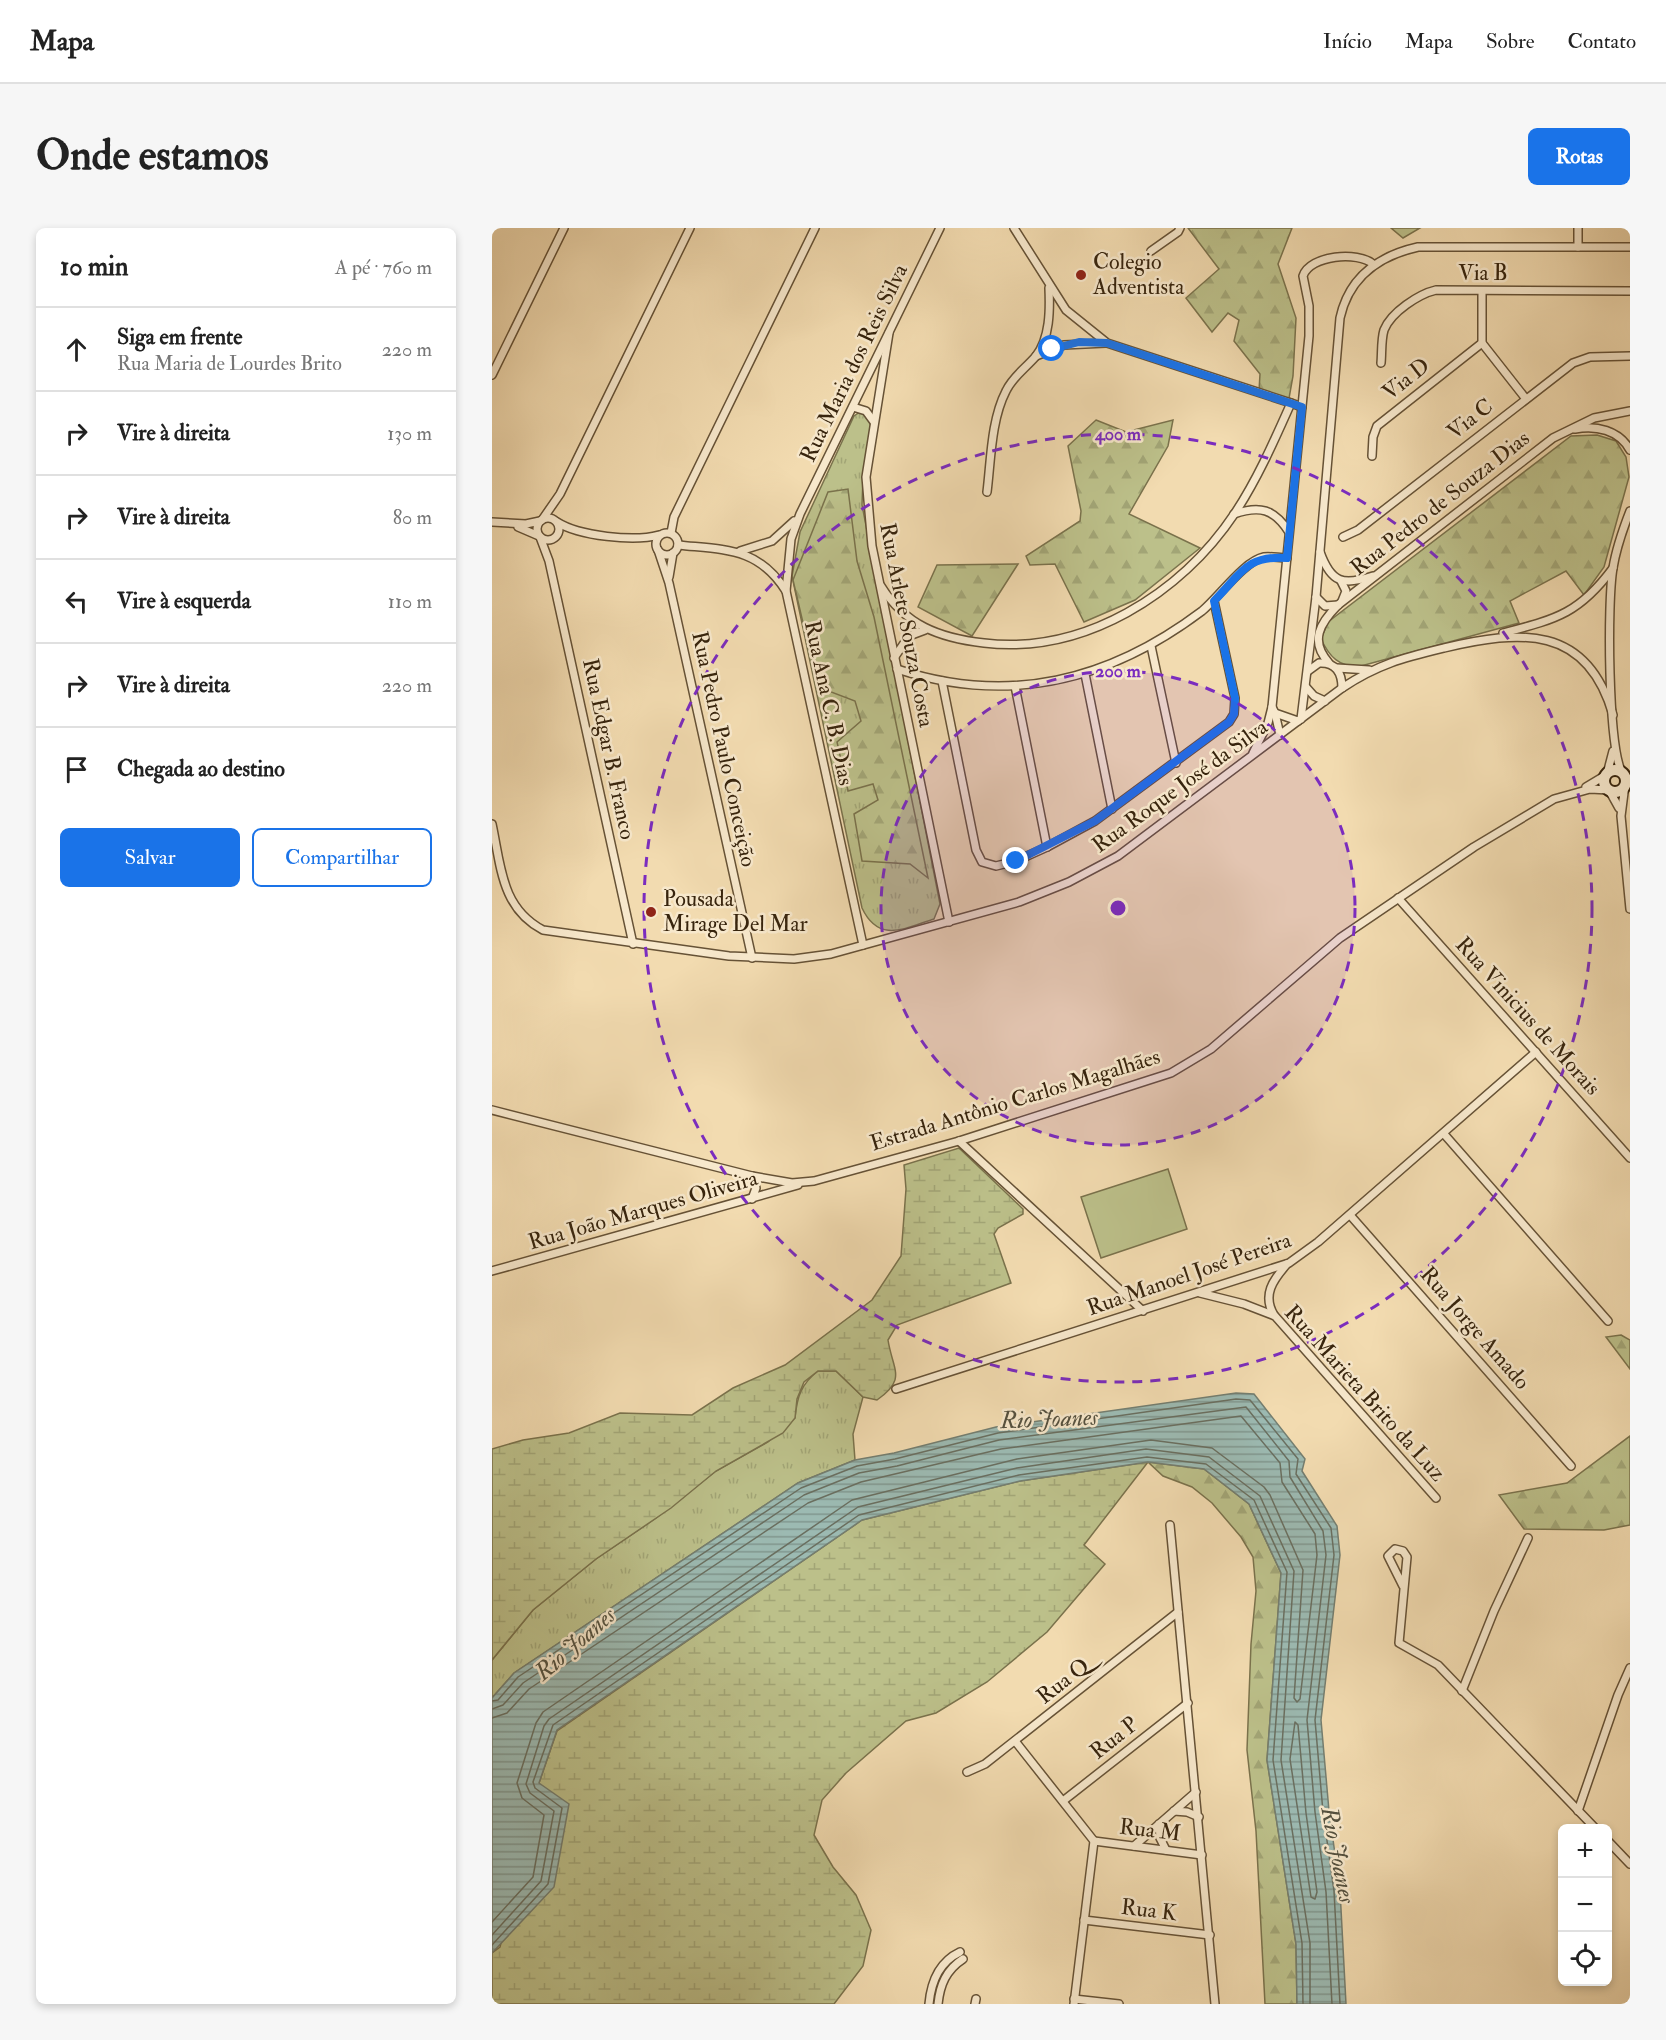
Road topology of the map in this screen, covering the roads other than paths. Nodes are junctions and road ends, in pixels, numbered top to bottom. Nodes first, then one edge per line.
1 (564, 228) edge
2 (690, 228) edge
3 (815, 228) edge
4 (940, 228) edge
5 (1014, 228) edge
6 (1180, 228) edge
7 (1578, 228) edge
8 (1578, 247) junction
9 (1630, 247) edge
10 (1151, 251) dead end
11 (1373, 264) junction
12 (1049, 286) junction
13 (1482, 291) junction
14 (1630, 291) edge
15 (889, 333) junction
16 (1107, 343) junction
17 (1482, 343) junction
18 (1036, 356) junction
19 (1630, 356) edge
20 (1381, 363) dead end
21 (492, 375) edge
22 (1526, 399) junction
23 (1292, 403) junction
24 (1302, 407) junction
25 (853, 408) junction
26 (1630, 411) edge
27 (874, 422) junction
28 (1565, 430) junction
29 (1630, 450) edge
30 (1372, 456) dead end
31 (987, 492) dead end
32 (1630, 511) edge
33 (800, 514) junction
34 (1234, 514) junction
35 (541, 520) junction
36 (492, 522) edge
37 (557, 522) junction
38 (509, 524) junction
39 (1289, 532) junction
40 (588, 533) junction
41 (670, 533) junction
42 (659, 535) junction
43 (539, 536) junction
44 (623, 537) junction
45 (1343, 537) dead end
46 (556, 538) junction
47 (678, 545) junction
48 (657, 549) junction
49 (1319, 550) junction
50 (737, 551) junction
51 (673, 553) junction
52 (1287, 558) junction
53 (549, 561) junction
54 (1613, 568) junction
55 (1380, 573) junction
56 (1332, 576) junction
57 (879, 581) junction
58 (1341, 581) junction
59 (669, 582) junction
60 (1316, 584) junction
61 (786, 591) junction
62 (1316, 597) junction
63 (1214, 601) junction
64 (1340, 604) junction
65 (925, 630) junction
66 (1484, 638) junction
67 (1151, 646) junction
68 (894, 658) junction
69 (1329, 663) junction
70 (1337, 668) junction
71 (897, 669) junction
72 (1369, 670) junction
73 (1308, 672) junction
74 (1085, 674) junction
75 (942, 681) junction
76 (1016, 686) junction
77 (1306, 687) junction
78 (1342, 688) junction
79 (1325, 701) junction
80 (1274, 710) junction
81 (1613, 715) junction
82 (1299, 720) junction
83 (1268, 723) junction
84 (1277, 737) junction
85 (1614, 745) junction
86 (1251, 758) junction
87 (1176, 763) junction
88 (1607, 775) junction
89 (1626, 778) edge
90 (1609, 790) junction
91 (1579, 791) junction
92 (1112, 809) junction
93 (1621, 816) junction
94 (492, 824) edge
95 (1047, 847) junction
96 (1398, 898) junction
97 (1630, 909) edge
98 (949, 921) junction
99 (633, 944) junction
100 (863, 945) junction
101 (752, 958) junction
102 (1536, 1052) junction
103 (492, 1110) edge
104 (1444, 1134) junction
105 (956, 1142) junction
106 (1630, 1158) edge
107 (752, 1176) junction
108 (804, 1183) junction
109 (752, 1199) junction
110 (1350, 1215) junction
111 (1289, 1263) junction
112 (492, 1271) edge
113 (1199, 1293) junction
114 (1143, 1311) junction
115 (1275, 1316) junction
116 (1608, 1322) dead end
117 (896, 1389) dead end
118 (1571, 1466) dead end
119 (1436, 1498) dead end
120 (1170, 1525) dead end
121 (1528, 1538) dead end
122 (1403, 1586) junction
123 (1178, 1612) junction
124 (1630, 1668) edge
125 (1462, 1691) junction
126 (1188, 1703) junction
127 (1015, 1741) junction
128 (967, 1772) dead end
129 (1196, 1792) junction
130 (1063, 1802) junction
131 (1174, 1811) junction
132 (1578, 1812) junction
133 (1199, 1817) junction
134 (1159, 1824) junction
135 (1591, 1824) edge
136 (1094, 1841) junction
137 (1612, 1845) edge
138 (1134, 1846) junction
139 (1166, 1850) junction
140 (1202, 1855) junction
141 (1630, 1864) edge
142 (1084, 1920) junction
143 (1210, 1935) junction
144 (1074, 2001) edge
145 (929, 2004) edge
146 (938, 2004) edge
147 (1119, 2004) edge
148 (1215, 2004) edge

1 - 21 street
2 - 35 street
3 - 41 street
4 - 15 street, Rua Maria dos Reis Silva
5 - 12 street
6 - 10 street
7 - 8 street
8 - 9 street
8 - 11 street
11 - 24 street
11 - 49 street
12 - 16 street
12 - 18 street
13 - 14 street, Via B
13 - 17 street
13 - 20 street, Via B
15 - 25 street, Rua Maria dos Reis Silva
15 - 27 street, Rua Arlete Souza Costa
16 - 18 street
16 - 23 street
17 - 22 street
17 - 30 street, Via D
18 - 31 street
19 - 22 street, Via C
22 - 45 street, Via C
23 - 24 street
23 - 34 street
24 - 39 street
25 - 27 street
25 - 33 street, Rua Maria dos Reis Silva
26 - 28 street, Rua Pedro de Souza Dias
27 - 57 street, Rua Arlete Souza Costa
28 - 29 street
28 - 55 street, Rua Pedro de Souza Dias
32 - 54 street
33 - 50 street, Rua Maria dos Reis Silva
33 - 61 street, Rua Maria dos Reis Silva
34 - 39 street
34 - 65 street
35 - 37 street
35 - 38 street
35 - 43 street
36 - 38 street
37 - 40 street
37 - 46 street
38 - 43 street
39 - 52 street
40 - 44 street
40 - 46 street
41 - 42 street
41 - 47 street
42 - 44 street
42 - 48 street
43 - 46 street
43 - 53 street, Rua Edgar B. Franco
44 - 48 street
46 - 53 street, Rua Edgar B. Franco
47 - 50 street, Rua Ana C. B. Dias
47 - 51 street
48 - 51 street
48 - 59 street, Rua Pedro Paulo Conceição
49 - 56 street
49 - 60 street
50 - 61 street, Rua Ana C. B. Dias
51 - 59 street, Rua Pedro Paulo Conceição
52 - 63 street
52 - 80 street
53 - 99 street, Rua Edgar B. Franco
54 - 66 street, Rua Roque José da Silva
54 - 81 street
55 - 58 street
55 - 64 street, Rua Pedro de Souza Dias
56 - 58 street
56 - 60 street
57 - 65 street
57 - 68 street, Rua Arlete Souza Costa
58 - 64 street
59 - 101 street, Rua Pedro Paulo Conceição
60 - 62 street
61 - 100 street, Rua Ana C. B. Dias
62 - 64 street
62 - 73 street
63 - 67 street
63 - 87 street
64 - 69 street, Rua Pedro de Souza Dias
65 - 68 street
66 - 72 street, Rua Roque José da Silva
66 - 81 street, Rua Roque José da Silva
67 - 74 street
67 - 87 street
68 - 71 street, Rua Arlete Souza Costa
69 - 70 street
69 - 73 street
70 - 72 street
70 - 78 street
71 - 75 street
71 - 98 street, Rua Arlete Souza Costa
72 - 78 street, Rua Roque José da Silva
73 - 77 street
74 - 76 street
74 - 92 street
75 - 76 street
75 - 95 street
76 - 95 street
77 - 79 street
77 - 82 street
78 - 79 street, Rua Roque José da Silva
79 - 82 street, Rua Roque José da Silva
80 - 82 street
80 - 83 street
80 - 84 street
81 - 85 street
82 - 84 street, Rua Roque José da Silva
83 - 84 street
83 - 86 street
84 - 86 street, Rua Roque José da Silva
85 - 88 street
85 - 89 street
86 - 98 street, Rua Roque José da Silva
87 - 92 street
88 - 89 street
88 - 90 street
88 - 91 street, Estrada Antônio Carlos Magalhães
89 - 90 street
89 - 93 street
90 - 91 street, Estrada Antônio Carlos Magalhães
90 - 93 street
91 - 96 street, Estrada Antônio Carlos Magalhães
92 - 95 street
93 - 97 street
94 - 99 street, Rua Roque José da Silva
96 - 102 street, Rua Vinicius de Morais
96 - 105 street, Estrada Antônio Carlos Magalhães
98 - 100 street, Rua Roque José da Silva
99 - 101 street, Rua Roque José da Silva
100 - 101 street, Rua Roque José da Silva
102 - 104 street, Rua Manoel José Pereira
102 - 106 street, Rua Vinicius de Morais
103 - 107 street, Estrada Antônio Carlos Magalhães
104 - 110 street, Rua Manoel José Pereira
104 - 116 street
105 - 108 street, Estrada Antônio Carlos Magalhães
105 - 114 street
107 - 108 street, Estrada Antônio Carlos Magalhães
107 - 109 street
108 - 109 street, Rua João Marques Oliveira
109 - 112 street, Rua João Marques Oliveira
110 - 111 street, Rua Manoel José Pereira
110 - 118 street, Rua Jorge Amado
111 - 113 street, Rua Manoel José Pereira
111 - 115 street
113 - 114 street, Rua Manoel José Pereira
113 - 115 street, Rua Marieta Brito da Luz
114 - 117 street, Rua Manoel José Pereira
115 - 119 street, Rua Marieta Brito da Luz
120 - 123 street
121 - 125 street
122 - 122 street
122 - 125 street
123 - 126 street
123 - 127 street, Rua Q
124 - 132 street
125 - 132 street
126 - 129 street
126 - 130 street, Rua P
127 - 128 street, Rua Q
127 - 130 street
129 - 131 street
129 - 133 street
130 - 136 street
131 - 133 street
131 - 134 street
132 - 135 street
133 - 140 street
134 - 138 street
134 - 139 street
136 - 138 street, Rua M
136 - 142 street
137 - 141 street
138 - 139 street, Rua M
139 - 140 street, Rua M
140 - 143 street
142 - 143 street, Rua K
142 - 144 street
143 - 148 street
144 - 147 street
145 - 146 street

